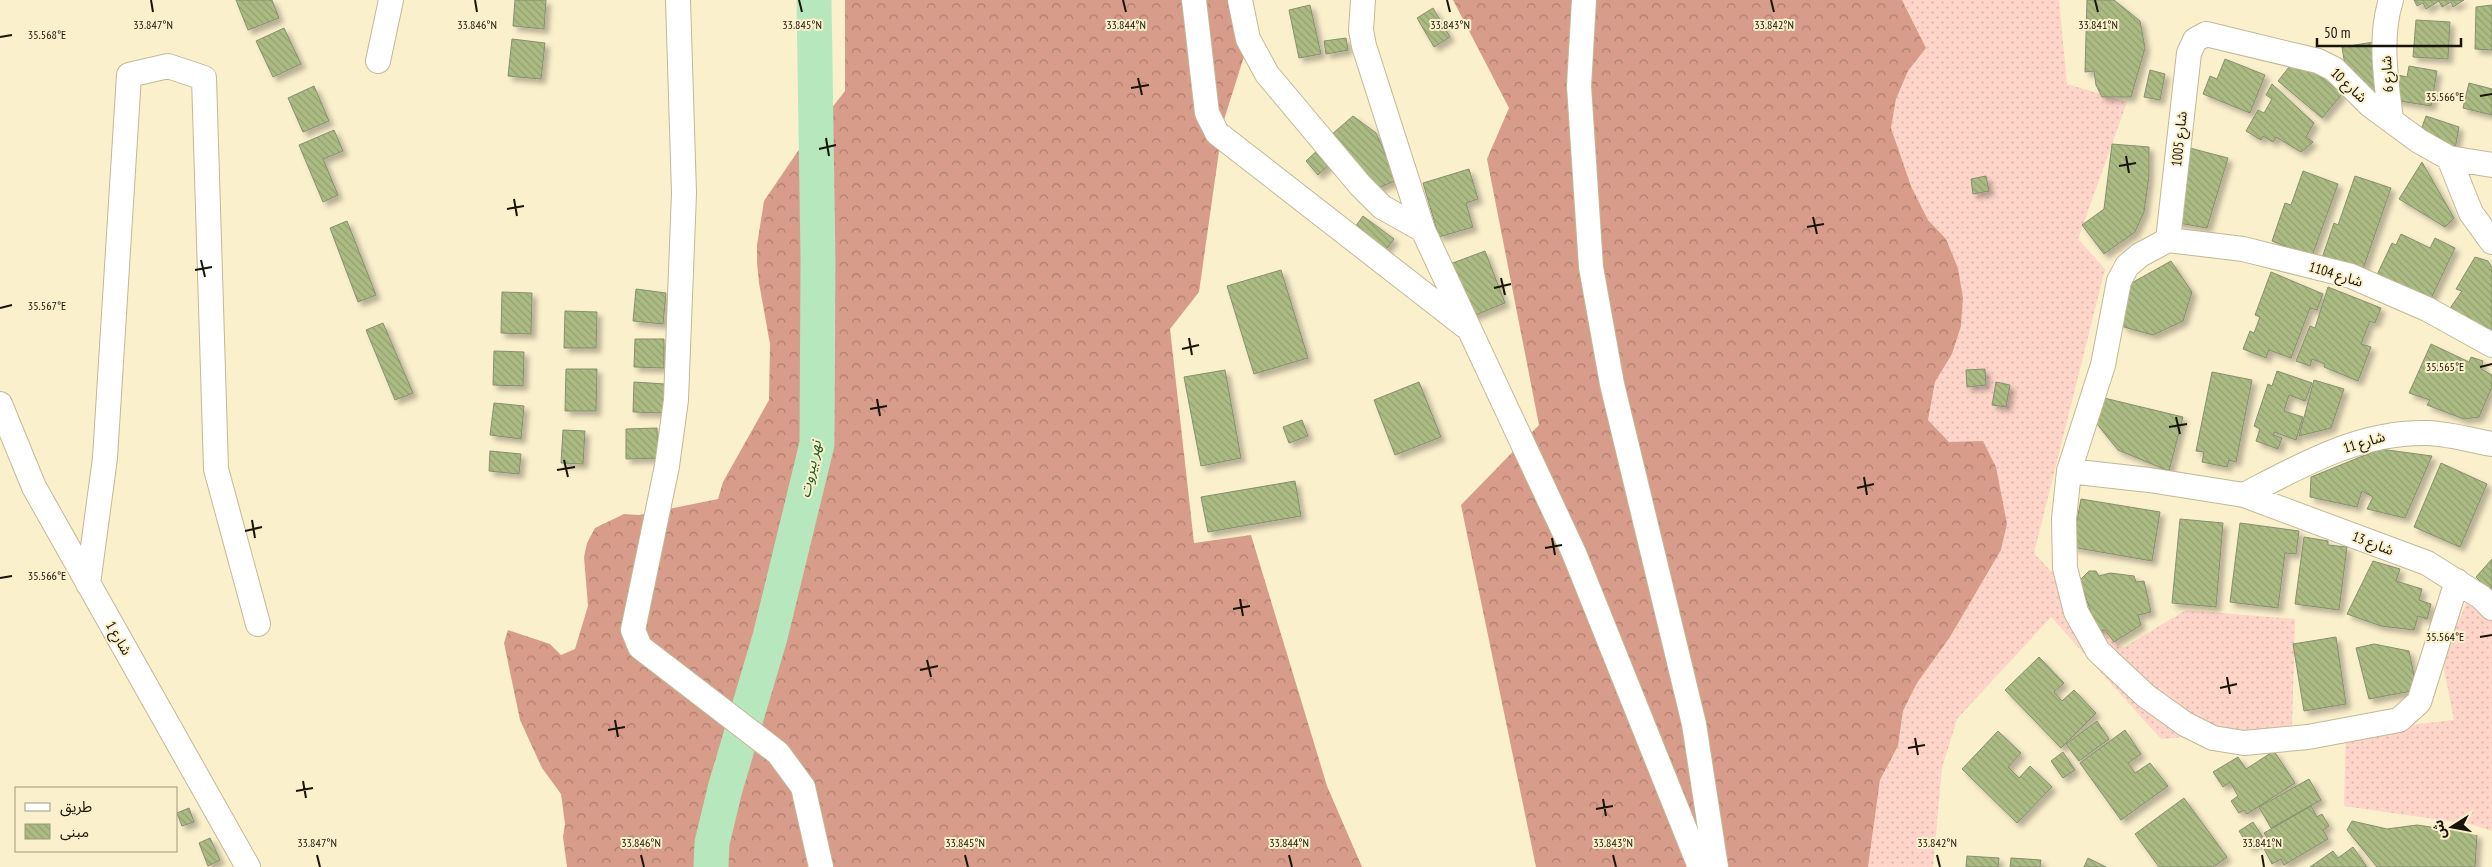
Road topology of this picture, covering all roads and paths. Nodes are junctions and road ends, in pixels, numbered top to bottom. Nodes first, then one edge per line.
1 (391, 0) edge
2 (678, 0) edge
3 (1194, 0) edge
4 (1240, 0) edge
5 (1363, 0) edge
6 (1584, 0) edge
7 (2391, 0) edge
8 (2195, 40) joint
9 (378, 61) dead end
10 (2391, 119) junction
11 (2450, 158) junction
12 (2492, 165) edge
13 (1423, 230) junction
14 (2168, 240) junction
15 (2492, 242) edge
16 (1468, 328) junction
17 (2492, 345) edge
18 (0, 404) edge
19 (2492, 444) edge
20 (2069, 471) junction
21 (2244, 495) junction
22 (2456, 581) junction
23 (88, 584) junction
24 (2492, 608) edge
25 (258, 624) dead end
26 (248, 867) edge
27 (821, 867) edge
28 (1700, 867) edge
29 (1716, 867) edge

1 - 9 street
2 - 27 street
3 - 16 street
4 - 13 street
5 - 13 street
6 - 29 street
7 - 10 street, شارع 6
8 - 10 street, شارع 10
8 - 14 street, شارع 1005
10 - 11 street, شارع 10
11 - 12 street, شارع 10
11 - 15 street
13 - 16 street
14 - 17 street, شارع 1104
14 - 20 street
16 - 28 street
18 - 23 street, شارع 1
19 - 21 street, شارع 11
20 - 21 street, شارع 13
20 - 22 street
21 - 22 street, شارع 13
22 - 24 street, شارع 13
23 - 25 street
23 - 26 street, شارع 1

